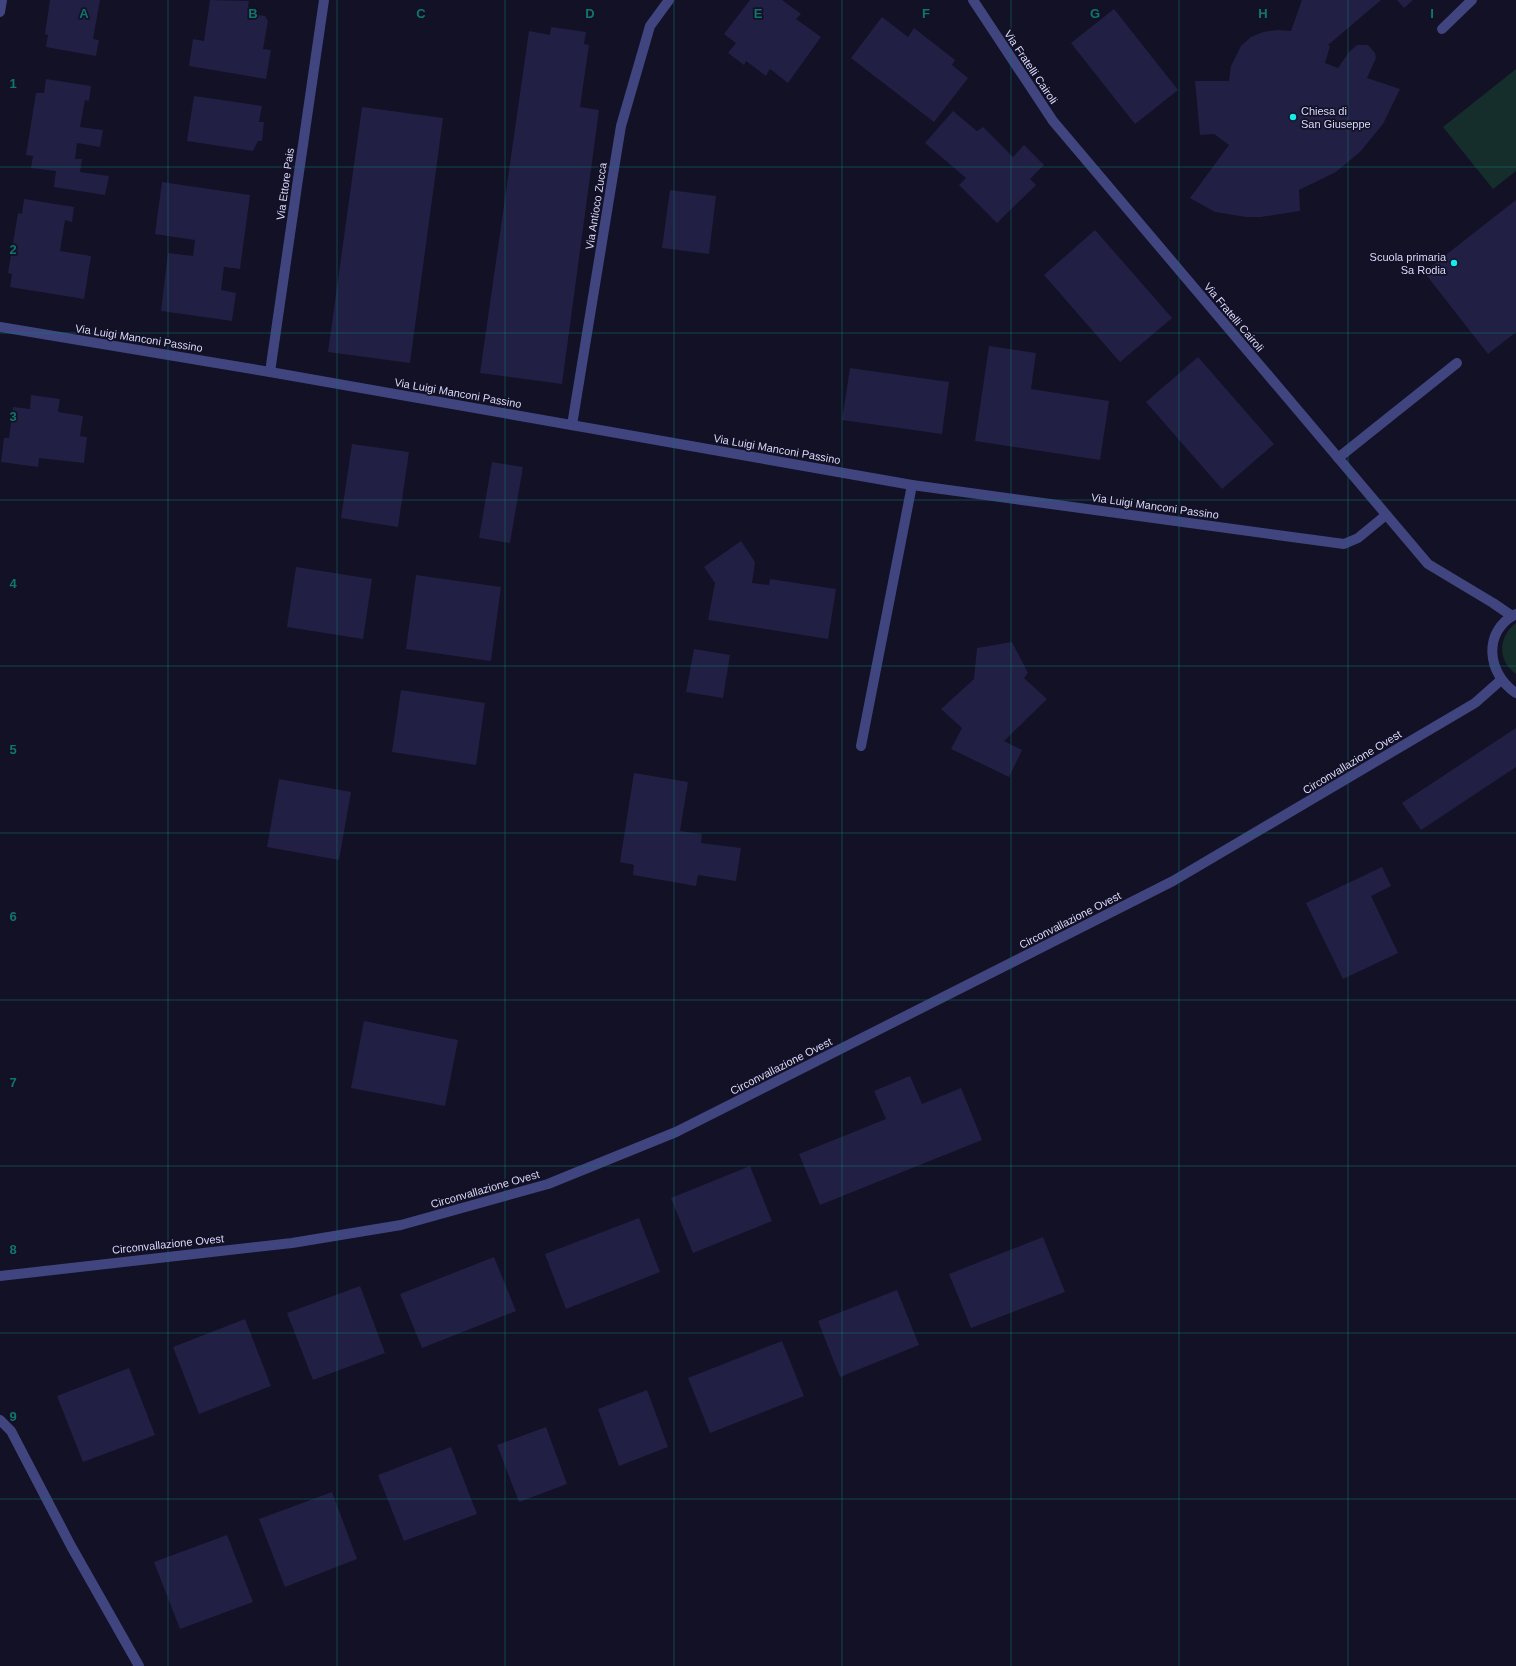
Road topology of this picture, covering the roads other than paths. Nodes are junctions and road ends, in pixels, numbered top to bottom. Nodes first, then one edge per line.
1 (2, 0) edge
2 (324, 0) edge
3 (669, 0) edge
4 (973, 0) edge
5 (1472, 0) edge
6 (0, 12) edge
7 (1442, 29) dead end
8 (0, 327) edge
9 (1458, 364) dead end
10 (270, 372) junction
11 (572, 425) junction
12 (1338, 458) junction
13 (912, 485) junction
14 (1386, 514) junction
15 (1514, 615) edge
16 (1501, 680) junction
17 (1516, 693) edge
18 (862, 746) dead end
19 (0, 1276) edge
20 (0, 1420) edge
21 (139, 1666) edge

1 - 6 street
2 - 10 street, Via Ettore Pais
3 - 11 street, Via Antioco Zucca
4 - 12 street, Via Fratelli Cairoli
5 - 7 street
8 - 10 street, Via Luigi Manconi Passino
9 - 12 street
10 - 11 street, Via Luigi Manconi Passino
11 - 13 street, Via Luigi Manconi Passino
12 - 14 street, Via Fratelli Cairoli
13 - 14 street, Via Luigi Manconi Passino
13 - 18 street
14 - 15 street, Via Fratelli Cairoli
15 - 16 street
16 - 17 street
16 - 19 street, Circonvallazione Ovest
20 - 21 street

